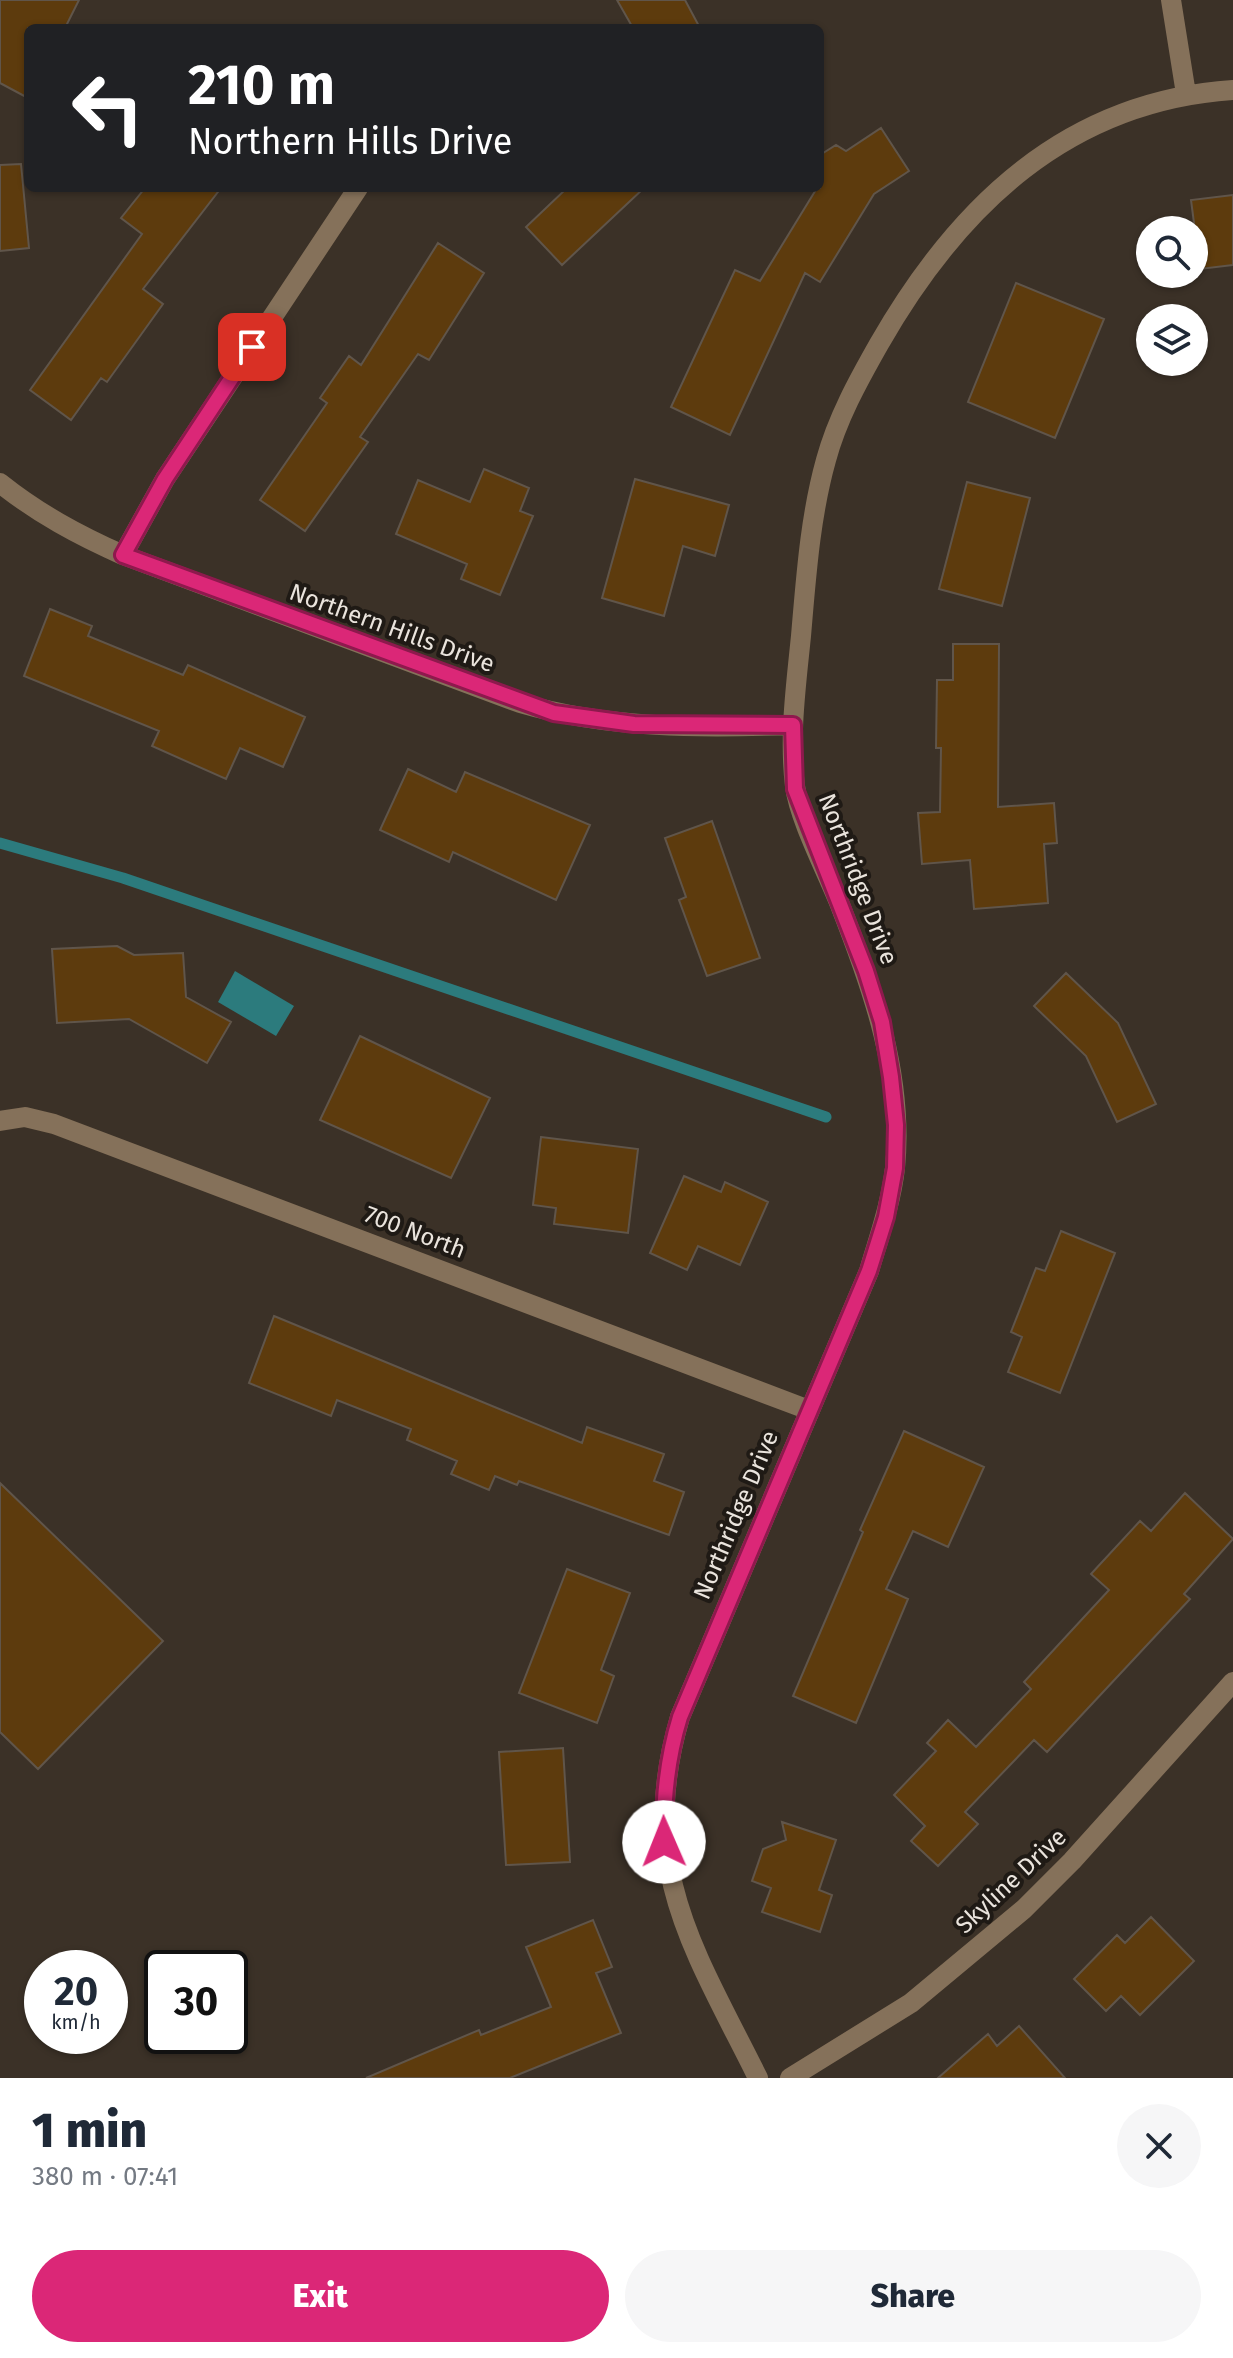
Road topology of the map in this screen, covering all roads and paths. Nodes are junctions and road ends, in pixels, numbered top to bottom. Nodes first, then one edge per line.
1 (1171, 0) edge
2 (1233, 90) edge
3 (1186, 94) junction
4 (355, 192) edge
5 (0, 483) edge
6 (123, 555) junction
7 (793, 725) junction
8 (0, 1121) edge
9 (809, 1410) junction
10 (1233, 1682) edge
11 (758, 2078) edge
12 (790, 2078) edge

1 - 3 street
2 - 3 street, Northridge Drive
3 - 7 street, Northridge Drive
4 - 6 street
5 - 6 street, Northern Hills Drive
6 - 7 street, Northern Hills Drive
7 - 9 street, Northridge Drive
8 - 9 street, 700 North
9 - 11 street, Northridge Drive
10 - 12 street, Skyline Drive

